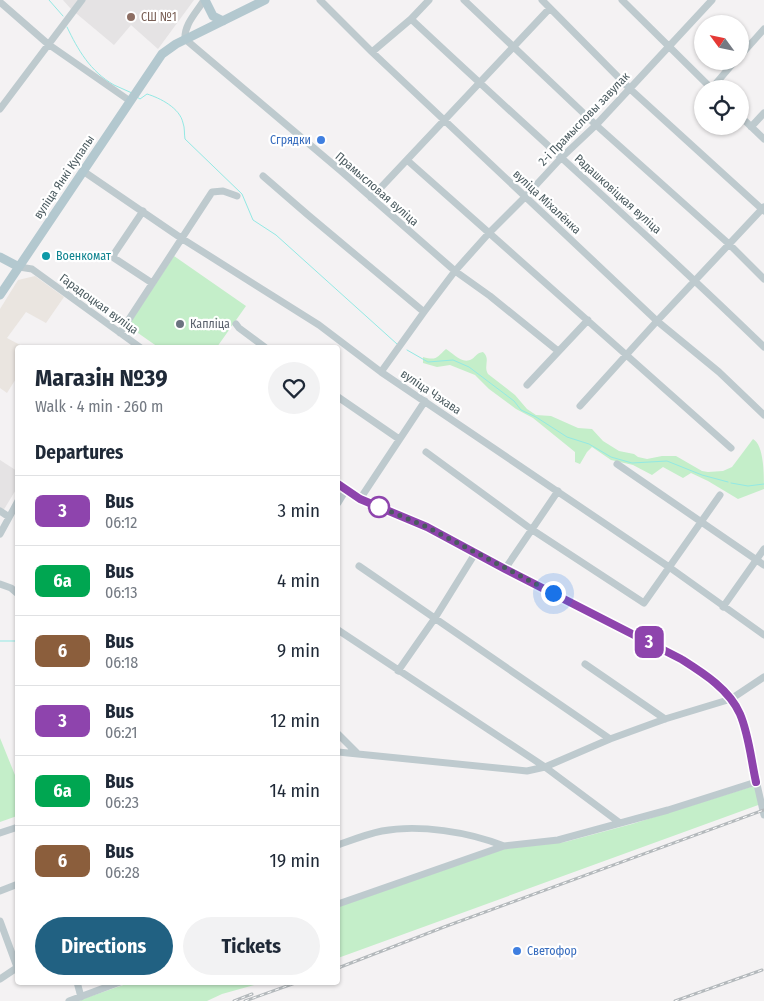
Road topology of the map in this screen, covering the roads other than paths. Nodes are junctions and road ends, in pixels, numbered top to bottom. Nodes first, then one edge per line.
1 (82, 0) edge
2 (204, 0) edge
3 (265, 0) edge
4 (320, 0) edge
5 (429, 0) edge
6 (464, 0) edge
7 (542, 0) edge
8 (622, 0) edge
9 (0, 2) edge
10 (707, 2) edge
11 (550, 8) junction
12 (411, 19) junction
13 (222, 21) junction
14 (764, 29) edge
15 (185, 39) junction
16 (48, 44) junction
17 (749, 46) edge
18 (513, 47) junction
19 (669, 47) junction
20 (372, 52) junction
21 (727, 70) edge
22 (704, 80) edge
23 (719, 80) edge
24 (480, 83) junction
25 (629, 88) junction
26 (130, 101) junction
27 (0, 109) edge
28 (764, 112) edge
29 (444, 119) junction
30 (596, 125) junction
31 (751, 127) joint
32 (764, 139) edge
33 (561, 158) junction
34 (407, 160) junction
35 (83, 171) junction
36 (263, 176) dead end
37 (236, 196) dead end
38 (526, 197) junction
39 (371, 198) junction
40 (763, 209) edge
41 (143, 211) junction
42 (489, 233) junction
43 (181, 238) junction
44 (729, 244) junction
45 (0, 257) edge
46 (19, 267) junction
47 (455, 271) junction
48 (764, 279) edge
49 (696, 280) junction
50 (152, 283) junction
51 (0, 295) edge
52 (424, 312) junction
53 (588, 320) junction
54 (657, 321) junction
55 (236, 324) dead end
56 (120, 333) junction
57 (137, 345) edge
58 (262, 345) edge
59 (764, 347) edge
60 (558, 351) junction
61 (626, 356) junction
62 (381, 372) junction
63 (526, 385) dead end
64 (340, 398) edge
65 (425, 402) junction
66 (580, 406) dead end
67 (764, 415) edge
68 (399, 439) junction
69 (731, 448) dead end
70 (426, 452) dead end
71 (617, 464) dead end
72 (340, 486) edge
73 (346, 490) junction
74 (558, 491) junction
75 (720, 495) dead end
76 (360, 499) junction
77 (340, 500) edge
78 (15, 506) edge
79 (0, 511) edge
80 (9, 517) junction
81 (701, 522) junction
82 (531, 529) junction
83 (0, 534) edge
84 (764, 549) edge
85 (476, 552) junction
86 (756, 560) junction
87 (764, 565) edge
88 (359, 566) dead end
89 (669, 567) junction
90 (505, 569) junction
91 (0, 584) edge
92 (15, 591) edge
93 (723, 607) junction
94 (435, 618) junction
95 (340, 631) edge
96 (764, 635) edge
97 (585, 664) dead end
98 (398, 671) junction
99 (764, 677) edge
100 (731, 699) junction
101 (664, 719) junction
102 (340, 736) edge
103 (610, 739) junction
104 (340, 752) edge
105 (357, 753) junction
106 (545, 767) junction
107 (756, 782) junction
108 (764, 816) edge
109 (620, 823) junction
110 (15, 828) edge
111 (0, 833) edge
112 (340, 844) edge
113 (504, 846) junction
114 (15, 885) edge
115 (0, 891) edge
116 (340, 903) edge
117 (0, 921) edge
118 (15, 962) edge
119 (15, 968) edge
120 (0, 979) edge
121 (78, 985) edge
122 (112, 985) edge
123 (81, 996) junction
124 (69, 1001) edge

1 - 16 street
2 - 13 main road
2 - 15 street
3 - 13 main road
4 - 20 street, вуліца Міхалёнка
5 - 12 street
6 - 18 street
7 - 11 street
8 - 19 street
9 - 16 street
10 - 19 street, 2-і Прамысловы завулак
11 - 18 street
11 - 25 street
12 - 20 street
12 - 24 street, Радашковіцкая вуліца
13 - 15 main road
14 - 17 street
15 - 26 main road, вуліца Янкі Купалы
15 - 39 street, Прамысловая вуліца
16 - 26 street
16 - 27 street
18 - 24 street
18 - 30 street
19 - 22 street
19 - 25 street, 2-і Прамысловы завулак
20 - 29 street, вуліца Міхалёнка
21 - 23 street
24 - 29 street
24 - 33 street, Радашковіцкая вуліца
25 - 30 street, 2-і Прамысловы завулак
25 - 40 street
26 - 35 main road, вуліца Янкі Купалы
28 - 31 street
29 - 34 street
29 - 38 street, вуліца Міхалёнка
30 - 33 street, 2-і Прамысловы завулак
30 - 44 street
31 - 32 street
33 - 38 street, 2-і Прамысловы завулак
33 - 49 street, Радашковіцкая вуліца
34 - 39 street
34 - 42 street
35 - 41 street, вуліца Чэхава
35 - 46 main road, вуліца Янкі Купалы
36 - 52 street
37 - 43 street
38 - 42 street, 2-і Прамысловы завулак
38 - 54 street, вуліца Міхалёнка
39 - 47 street, Прамысловая вуліца
40 - 44 street
41 - 43 street, вуліца Чэхава
41 - 50 street
42 - 47 street, 2-і Прамысловы завулак
42 - 53 street
43 - 50 street
43 - 62 street, вуліца Чэхава
44 - 48 street
44 - 49 street
45 - 46 main road
46 - 51 main road, вуліца Янкі Купалы
46 - 56 street, Гарадоцкая вуліца
47 - 52 street, 2-і Прамысловы завулак
47 - 60 street, Прамысловая вуліца
49 - 54 street
49 - 59 street, Радашковіцкая вуліца
50 - 56 street
52 - 62 street, 2-і Прамысловы завулак
53 - 60 street
53 - 61 street
54 - 61 street
54 - 67 street, вуліца Міхалёнка
55 - 58 street
56 - 57 street, Гарадоцкая вуліца
60 - 63 street
61 - 66 street
61 - 69 street
62 - 65 street, вуліца Чэхава
64 - 68 street
65 - 68 street
65 - 74 street, вуліца Чэхава
68 - 76 street
70 - 82 street
71 - 81 street
72 - 73 street
73 - 76 street
73 - 77 street
74 - 82 street
74 - 89 street, вуліца Чэхава
75 - 81 street
76 - 85 street
78 - 80 street
79 - 80 street
80 - 83 street
81 - 86 street
81 - 89 street
82 - 89 street
82 - 90 street
84 - 86 street
85 - 90 street
85 - 94 street
86 - 87 street
86 - 93 street
88 - 94 street
89 - 93 street, вуліца Чэхава
90 - 100 street
91 - 92 street
93 - 96 street, вуліца Чэхава
94 - 98 street
94 - 103 street
95 - 98 street
97 - 101 street
98 - 106 street
99 - 100 street
100 - 101 street
100 - 107 street
101 - 103 street
102 - 105 street
103 - 106 street
104 - 105 street
105 - 106 street
106 - 109 street
107 - 108 street
107 - 109 street
109 - 113 street
110 - 111 street
112 - 113 street
113 - 116 street
114 - 115 street
117 - 118 street
119 - 120 street
121 - 123 street
122 - 123 street
123 - 124 street

